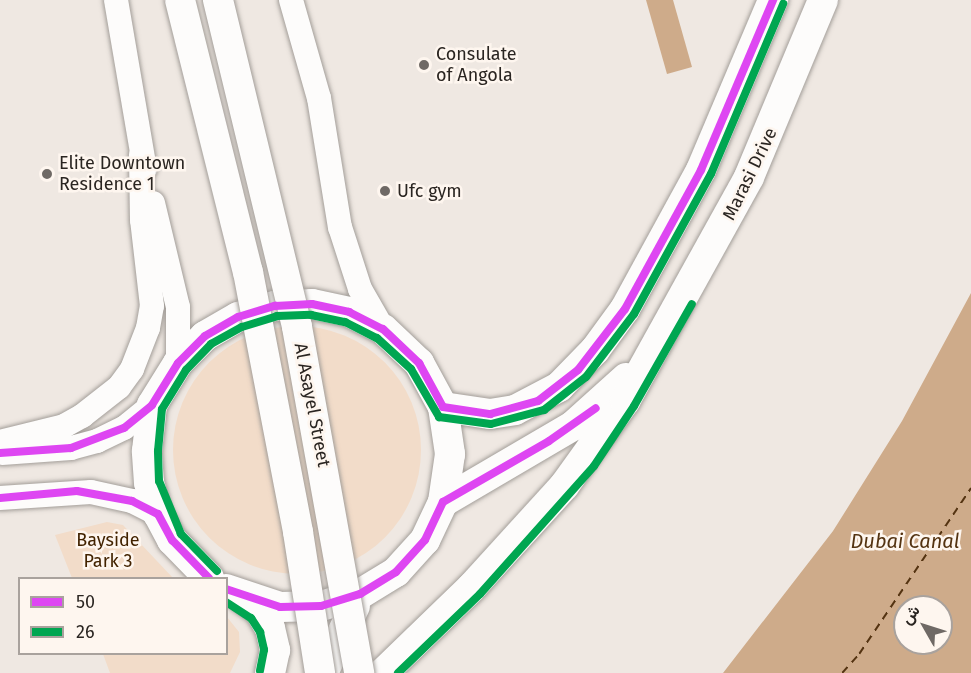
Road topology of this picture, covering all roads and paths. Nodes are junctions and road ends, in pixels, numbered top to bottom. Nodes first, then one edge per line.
1 (180, 0) edge
2 (218, 0) edge
3 (291, 0) edge
4 (773, 0) edge
5 (823, 0) edge
6 (117, 10) edge
7 (141, 155) junction
8 (383, 329) junction
9 (658, 339) junction
10 (178, 363) junction
11 (152, 405) junction
12 (443, 407) junction
13 (0, 442) edge
14 (0, 453) edge
15 (0, 498) edge
16 (443, 502) junction
17 (158, 514) junction
18 (208, 577) edge
19 (234, 593) edge
20 (360, 594) junction
21 (270, 673) edge
22 (321, 673) edge
23 (358, 673) edge
24 (383, 673) edge

1 - 22 main road, Al Asayel Street, bridge
2 - 23 main road, Al Asayel Street, bridge
3 - 8 street
4 - 12 main road
5 - 9 main road, Marasi Drive
6 - 7 street
7 - 10 street
7 - 13 street
8 - 10 main road
8 - 12 main road
9 - 16 main road
9 - 24 main road
10 - 11 main road
11 - 14 street
11 - 17 main road
12 - 16 main road
15 - 17 street
16 - 20 main road
17 - 18 main road
19 - 20 main road
19 - 21 main road
20 - 22 main road

